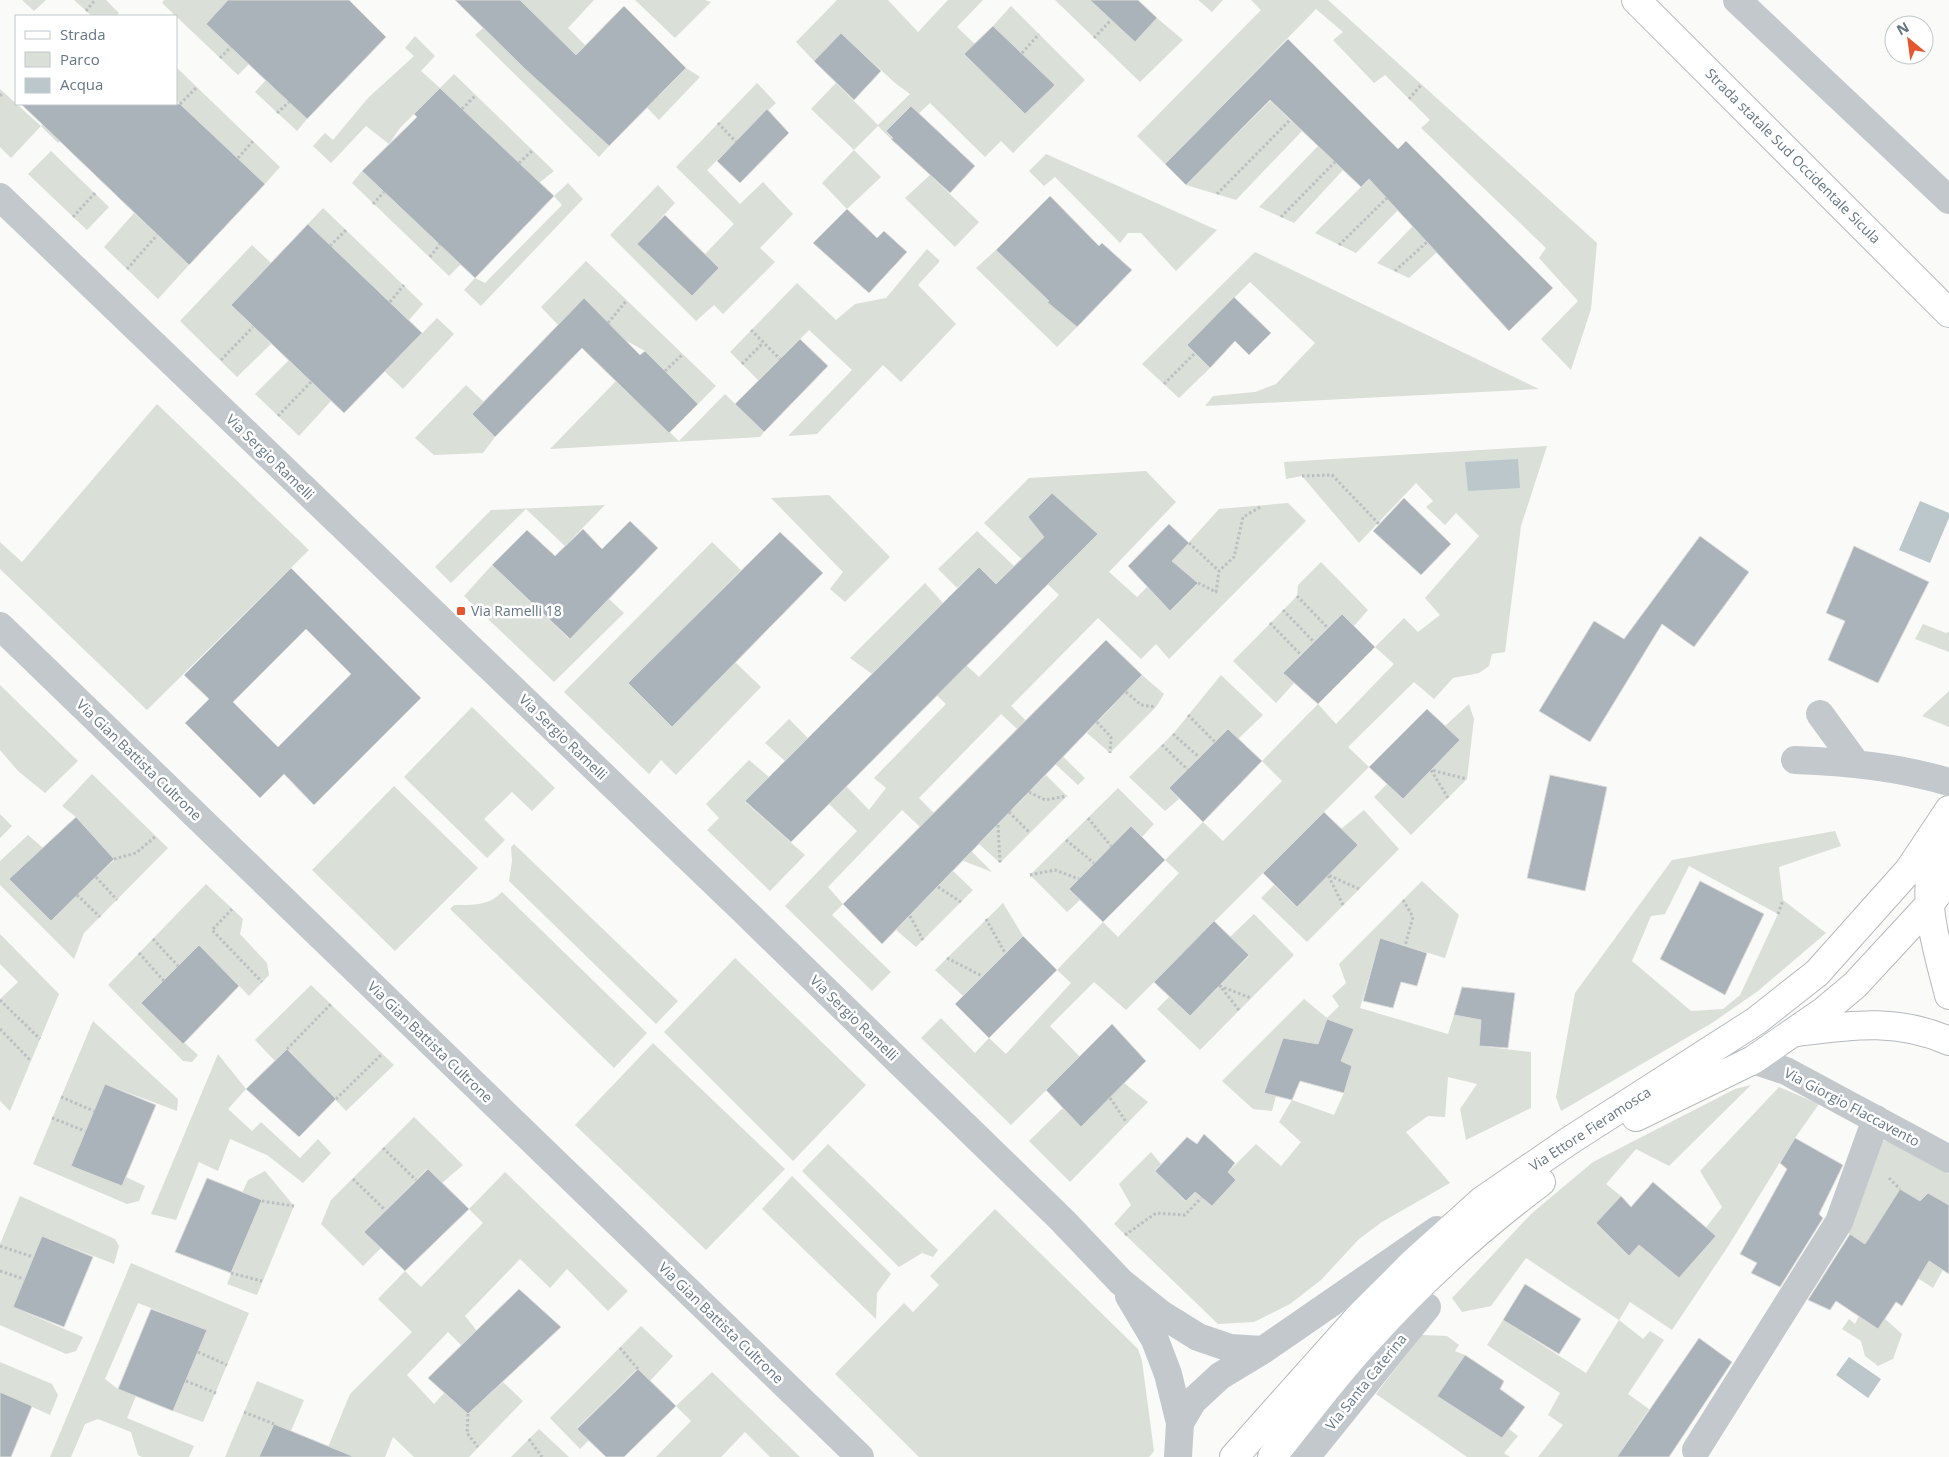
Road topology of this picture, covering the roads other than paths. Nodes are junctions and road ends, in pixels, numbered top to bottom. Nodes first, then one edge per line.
1 (1636, 0) edge
2 (1738, 0) edge
3 (0, 197) edge
4 (1949, 200) edge
5 (1949, 313) edge
6 (0, 626) edge
7 (1820, 714) dead end
8 (1795, 760) dead end
9 (1854, 762) junction
10 (1949, 782) edge
11 (1949, 810) edge
12 (1949, 847) edge
13 (1940, 890) edge
14 (1949, 995) edge
15 (1756, 1021) junction
16 (1796, 1032) junction
17 (1949, 1041) edge
18 (1753, 1060) junction
19 (1876, 1119) junction
20 (1949, 1158) edge
21 (1483, 1200) junction
22 (1121, 1282) junction
23 (1427, 1307) dead end
24 (1263, 1350) junction
25 (1180, 1423) junction
26 (1696, 1450) dead end
27 (860, 1457) edge
28 (1178, 1457) edge
29 (1234, 1457) edge
30 (1272, 1457) edge
31 (1306, 1457) edge

1 - 5 main road, Strada statale Sud Occidentale Sicula
2 - 4 street
3 - 22 street, Via Sergio Ramelli
6 - 27 street, Via Gian Battista Cultrone
7 - 9 street
8 - 9 street
9 - 10 street
11 - 15 main road, Via Ettore Fieramosca
12 - 13 main road
13 - 14 main road
13 - 15 main road
13 - 16 main road, Via Ettore Fieramosca
15 - 21 main road, Via Ettore Fieramosca
16 - 17 main road
16 - 18 main road, Via Ettore Fieramosca
18 - 19 street, Via Giorgio Flaccavento
18 - 30 main road, Via Ettore Fieramosca
19 - 20 street, Via Giorgio Flaccavento
19 - 26 street
21 - 24 street
21 - 29 main road, Via Ettore Fieramosca
22 - 24 street
22 - 25 street
23 - 31 street, Via Santa Caterina
24 - 25 street
25 - 28 street

